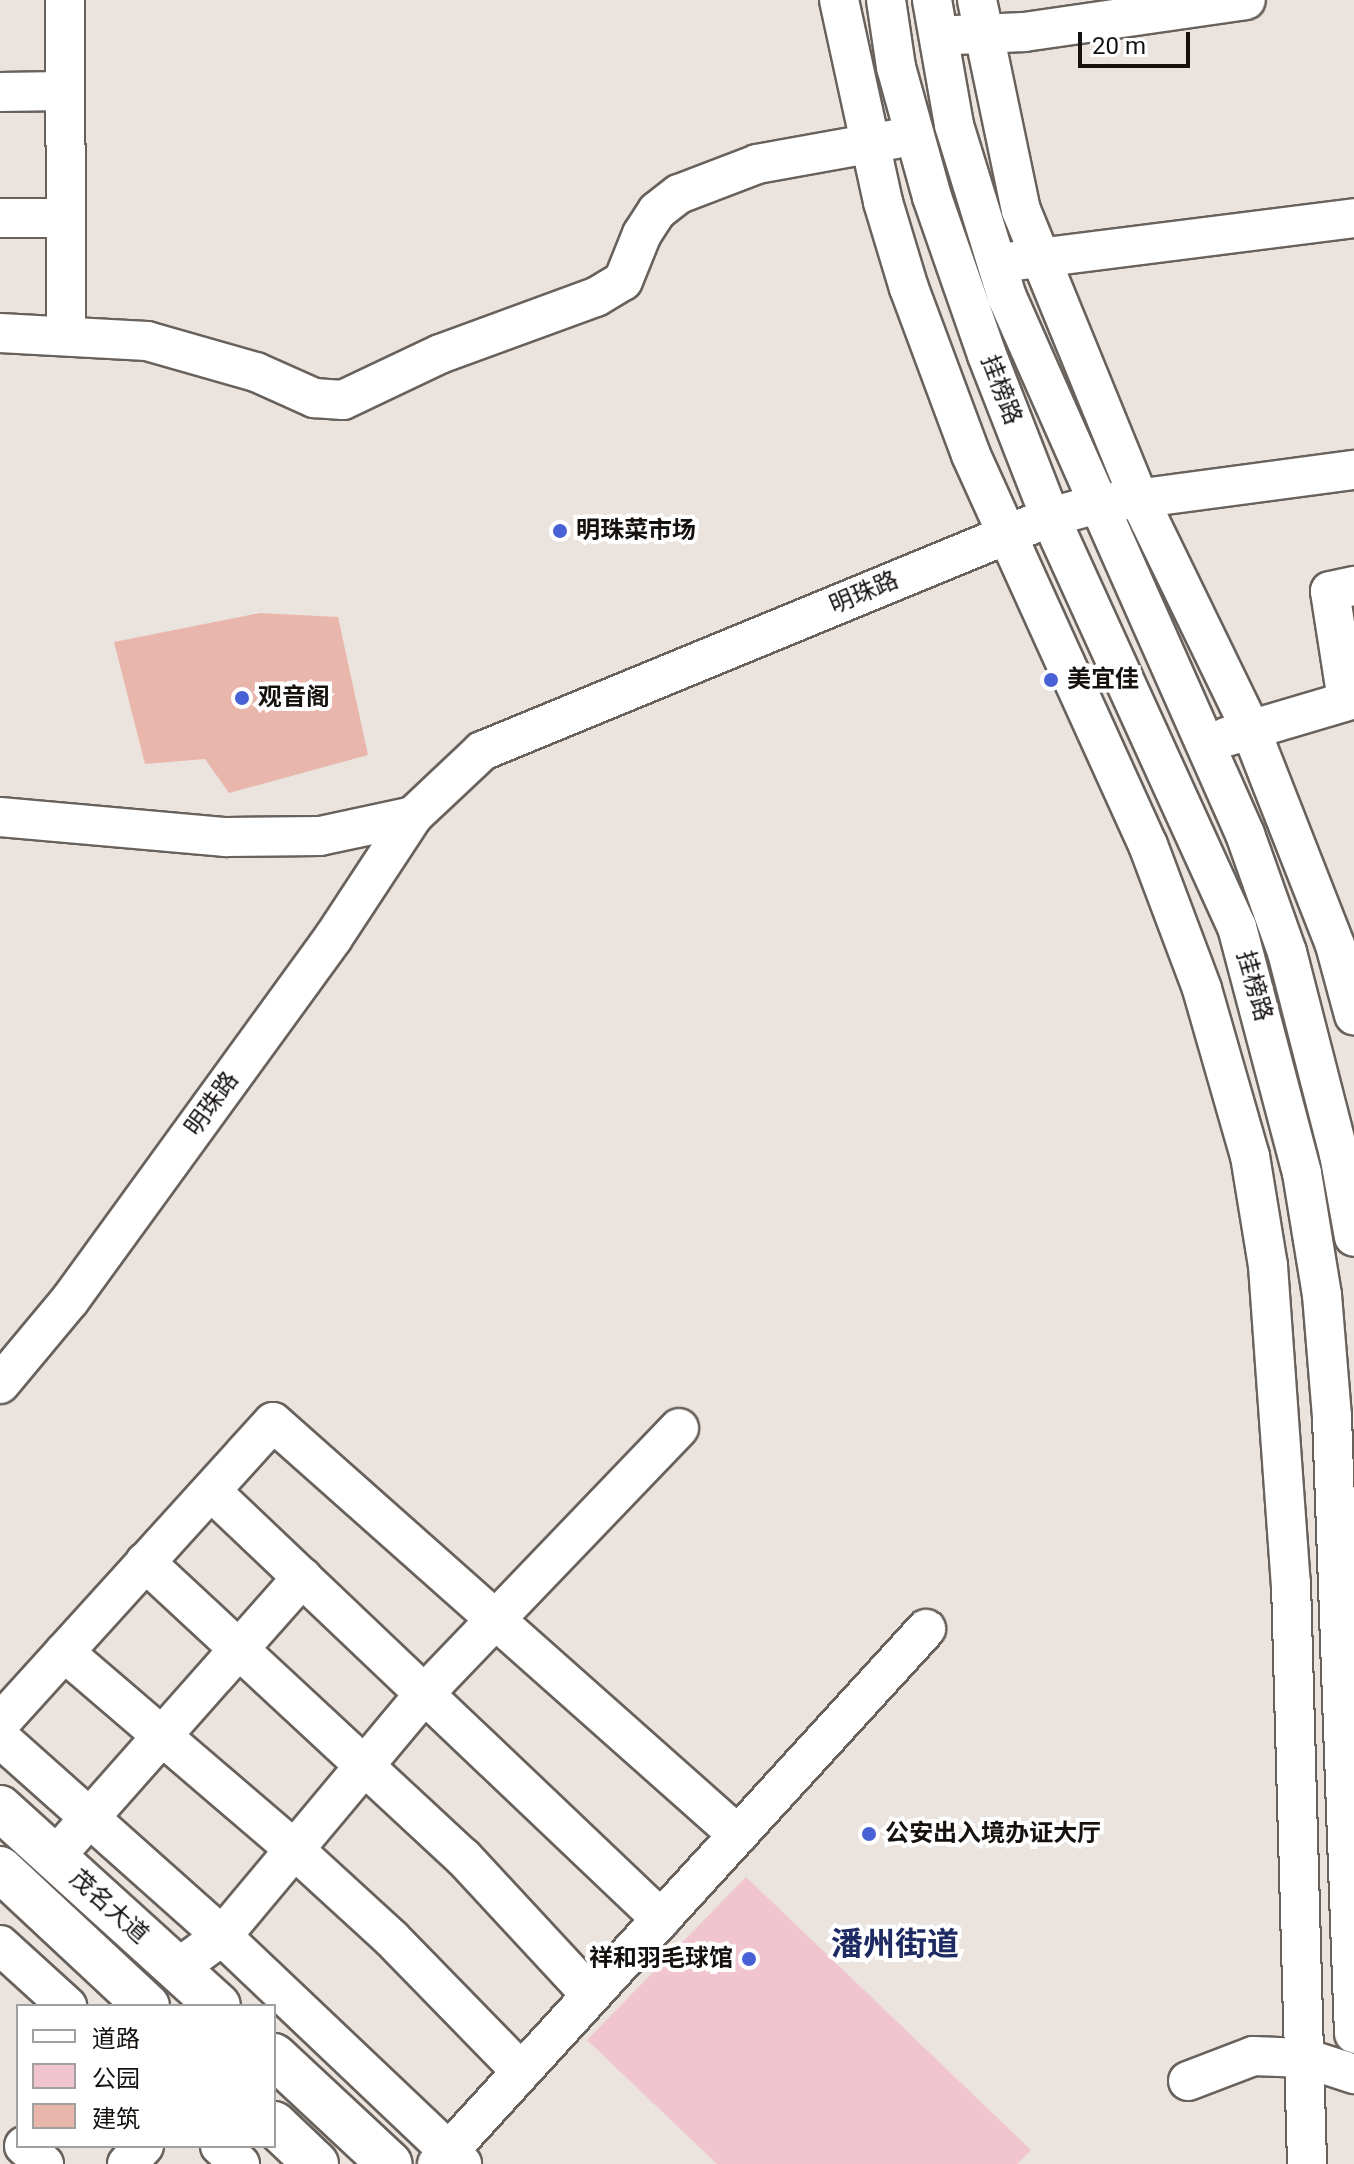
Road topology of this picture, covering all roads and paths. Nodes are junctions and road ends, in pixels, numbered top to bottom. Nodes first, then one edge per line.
1 (65, 0) edge
2 (839, 0) edge
3 (886, 0) edge
4 (1246, 0) edge
5 (978, 17) edge
6 (934, 18) edge
7 (65, 91) junction
8 (0, 92) edge
9 (954, 125) junction
10 (916, 134) junction
11 (871, 146) junction
12 (0, 218) edge
13 (66, 218) junction
14 (1354, 218) edge
15 (1040, 257) junction
16 (996, 264) junction
17 (0, 333) edge
18 (66, 335) junction
19 (1354, 470) edge
20 (1139, 499) junction
21 (1098, 504) junction
22 (1050, 517) junction
23 (1009, 532) junction
24 (1354, 586) edge
25 (1350, 700) edge
26 (1250, 728) junction
27 (1205, 745) junction
28 (1181, 796) junction
29 (413, 816) junction
30 (1135, 816) junction
31 (0, 817) edge
32 (1345, 943) edge
33 (1287, 952) junction
34 (1354, 1015) edge
35 (1354, 1041) edge
36 (1313, 1046) junction
37 (1346, 1153) edge
38 (1354, 1237) edge
39 (1317, 1260) junction
40 (1268, 1266) junction
41 (0, 1384) edge
42 (1332, 1417) junction
43 (1281, 1418) junction
44 (679, 1428) dead end
45 (212, 1492) junction
46 (145, 1562) junction
47 (303, 1577) junction
48 (496, 1619) junction
49 (926, 1629) dead end
50 (240, 1650) junction
51 (64, 1652) junction
52 (425, 1693) junction
53 (0, 1723) edge
54 (0, 1738) edge
55 (165, 1739) junction
56 (363, 1764) junction
57 (1296, 1776) junction
58 (1345, 1776) junction
59 (0, 1808) edge
60 (91, 1818) junction
61 (738, 1835) junction
62 (296, 1851) junction
63 (54, 1858) junction
64 (0, 1869) edge
65 (32, 1899) junction
66 (661, 1919) junction
67 (0, 1931) edge
68 (222, 1936) junction
69 (0, 1945) edge
70 (177, 1969) junction
71 (591, 1995) junction
72 (65, 2004) edge
73 (145, 2004) edge
74 (216, 2004) edge
75 (1354, 2034) edge
76 (276, 2058) edge
77 (1305, 2058) junction
78 (521, 2071) junction
79 (1354, 2074) edge
80 (1188, 2081) dead end
81 (0, 2125) edge
82 (276, 2126) edge
83 (16, 2139) edge
84 (26, 2148) edge
85 (142, 2148) edge
86 (222, 2148) edge
87 (449, 2160) edge
88 (44, 2164) edge
89 (127, 2164) edge
90 (240, 2164) edge
91 (316, 2164) edge
92 (390, 2164) edge
93 (1307, 2164) edge

1 - 7 street
2 - 11 street
3 - 10 street, 挂榜路
4 - 5 street
5 - 6 street
5 - 15 street
6 - 9 street, 挂榜路
7 - 8 street
7 - 13 street
9 - 10 street
9 - 16 street, 挂榜路
10 - 11 street
10 - 22 street, 挂榜路
11 - 18 street
11 - 23 street
12 - 13 street
13 - 18 street
14 - 15 street
15 - 16 street
15 - 20 street
16 - 21 street, 挂榜路
17 - 18 street
19 - 20 street, 明珠路
20 - 21 street, 明珠路
20 - 26 street
21 - 22 street, 明珠路
21 - 27 street, 挂榜路
22 - 23 street, 明珠路
22 - 28 street, 挂榜路
23 - 29 street, 明珠路
23 - 30 street
24 - 25 street
25 - 26 street
26 - 27 street
26 - 32 street
27 - 33 street, 挂榜路
28 - 30 street
28 - 39 street, 挂榜路
29 - 31 street
29 - 41 street, 明珠路
30 - 40 street
32 - 33 street
32 - 34 street
33 - 36 street, 挂榜路
35 - 36 street
36 - 37 street, 挂榜路
37 - 38 street, 挂榜路
39 - 40 street
39 - 42 street, 挂榜路
40 - 43 street
42 - 43 street
42 - 58 street, 挂榜路
43 - 57 street
44 - 48 street
45 - 46 street
45 - 47 street
45 - 48 street
46 - 50 street
46 - 51 street
47 - 50 street
47 - 52 street
48 - 52 street
48 - 61 street
49 - 61 street
50 - 55 street
50 - 56 street
51 - 53 street
51 - 55 street
52 - 56 street
52 - 66 street
54 - 60 street
55 - 60 street
55 - 62 street
56 - 62 street
56 - 71 street
57 - 58 street
57 - 77 street
58 - 75 street, 挂榜路
59 - 63 main road, 茂名大道
60 - 63 street
60 - 68 street
61 - 66 street
62 - 68 street
62 - 78 street
63 - 70 main road, 茂名大道
64 - 65 main road, 茂名大道
65 - 67 street
65 - 73 main road, 茂名大道
66 - 71 street
68 - 70 street
68 - 87 street
69 - 72 street
70 - 74 main road, 茂名大道
71 - 78 street
76 - 92 main road
77 - 79 street
77 - 80 street
77 - 93 street
78 - 87 street
81 - 83 street
82 - 91 main road
84 - 88 street
85 - 89 street
86 - 90 street

